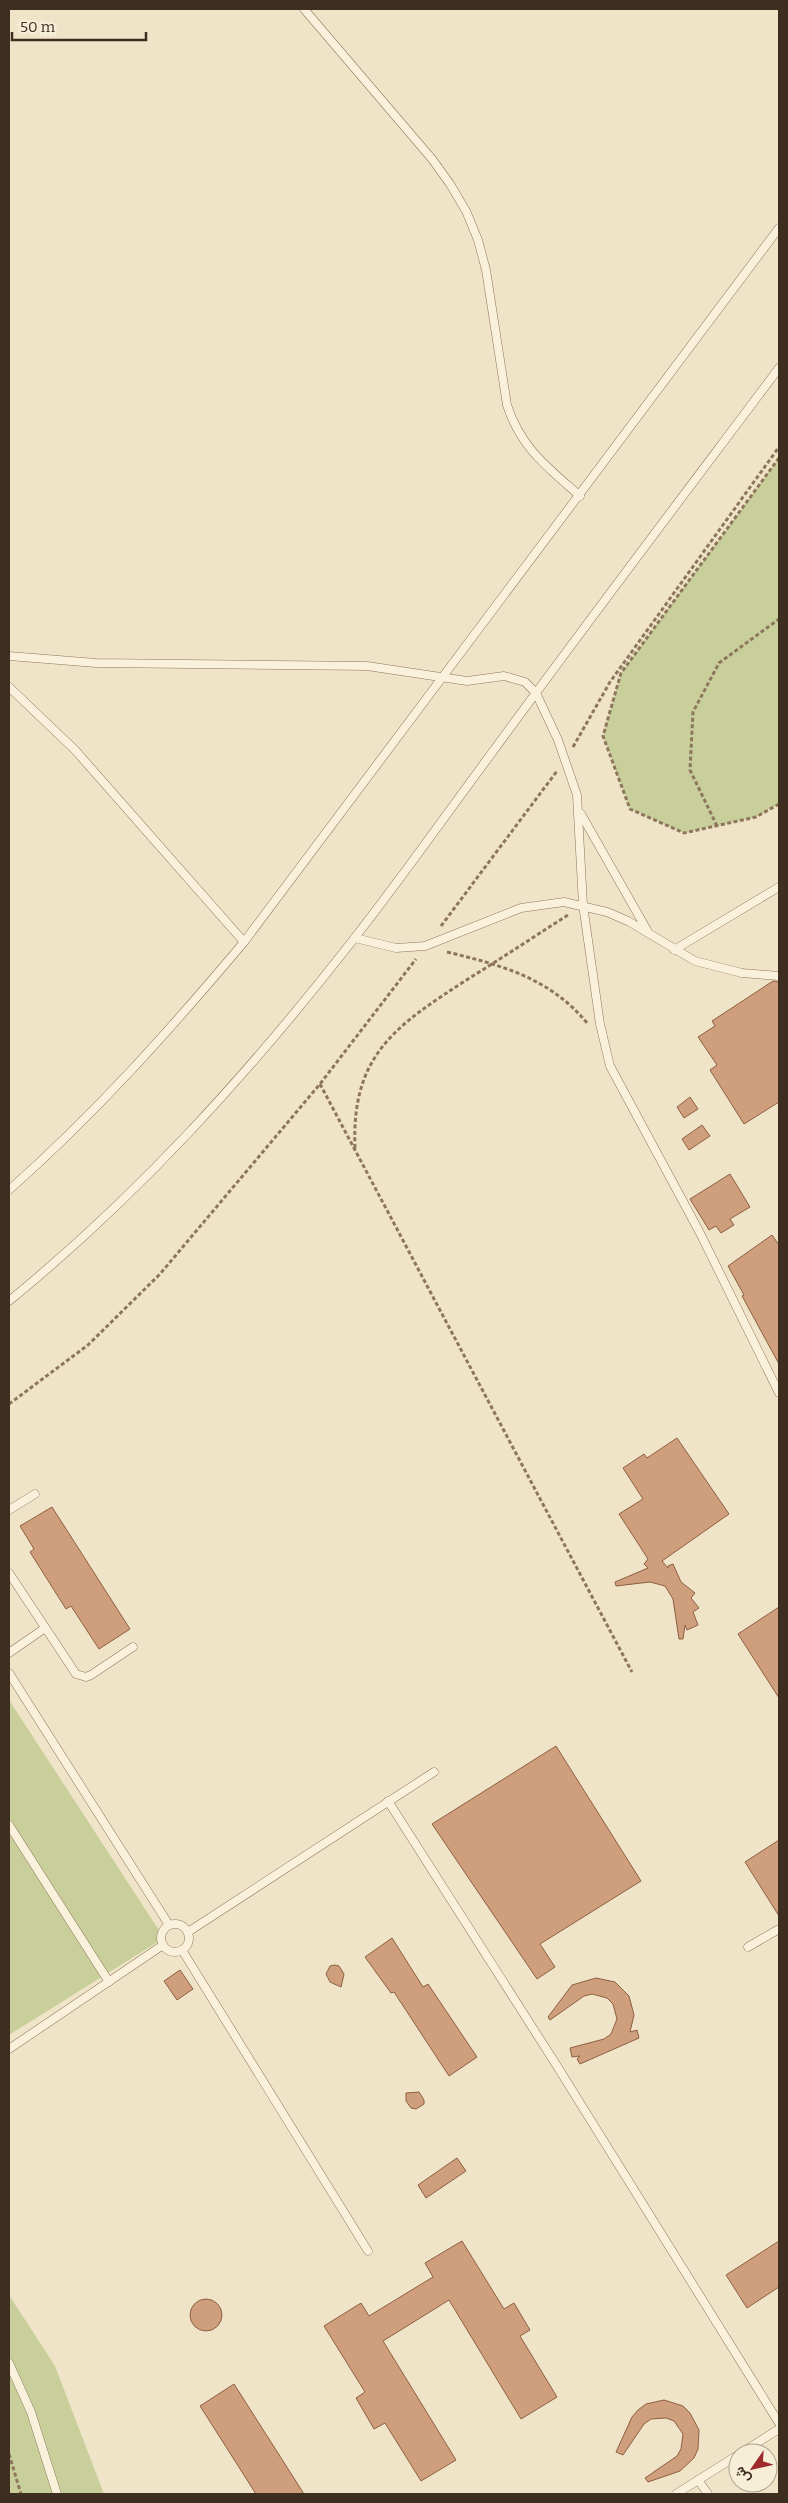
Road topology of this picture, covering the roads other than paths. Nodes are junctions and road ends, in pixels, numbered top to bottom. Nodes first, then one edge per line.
1 (304, 9) edge
2 (779, 228) edge
3 (779, 368) edge
4 (580, 496) junction
5 (9, 656) edge
6 (440, 678) junction
7 (9, 687) edge
8 (536, 693) junction
9 (580, 812) junction
10 (779, 887) edge
11 (583, 905) junction
12 (649, 933) junction
13 (355, 938) junction
14 (244, 942) junction
15 (674, 950) junction
16 (779, 976) edge
17 (9, 1190) edge
18 (9, 1301) edge
19 (779, 1393) edge
20 (35, 1494) dead end
21 (9, 1510) edge
22 (9, 1573) edge
23 (45, 1628) junction
24 (133, 1647) dead end
25 (9, 1653) edge
26 (9, 1673) edge
27 (434, 1772) dead end
28 (388, 1801) junction
29 (9, 1825) edge
30 (169, 1925) junction
31 (779, 1928) edge
32 (188, 1932) junction
33 (163, 1945) junction
34 (748, 1947) dead end
35 (182, 1950) junction
36 (109, 1982) junction
37 (9, 2049) edge
38 (368, 2251) dead end
39 (9, 2363) edge
40 (779, 2423) edge
41 (779, 2429) edge
42 (757, 2443) edge
43 (728, 2461) edge
44 (698, 2480) junction
45 (57, 2494) edge
46 (676, 2494) edge
47 (708, 2494) edge

1 - 4 lane
2 - 4 lane
3 - 8 lane
4 - 6 lane
5 - 6 lane
6 - 8 lane
6 - 14 lane
7 - 14 lane
8 - 9 lane
8 - 13 lane
9 - 11 lane
9 - 12 lane
10 - 15 lane
11 - 12 lane
11 - 13 lane
11 - 19 lane
12 - 15 lane
13 - 18 lane
14 - 17 lane
15 - 16 lane
20 - 21 lane
22 - 23 lane
23 - 24 lane
23 - 25 lane
26 - 30 lane
27 - 28 lane
28 - 32 lane
28 - 40 lane
29 - 36 lane
30 - 32 lane
30 - 33 lane
31 - 34 lane
32 - 35 lane
33 - 35 lane
33 - 36 lane
35 - 38 lane
36 - 37 lane
39 - 45 lane
41 - 42 lane
43 - 44 lane
44 - 46 lane
44 - 47 lane

